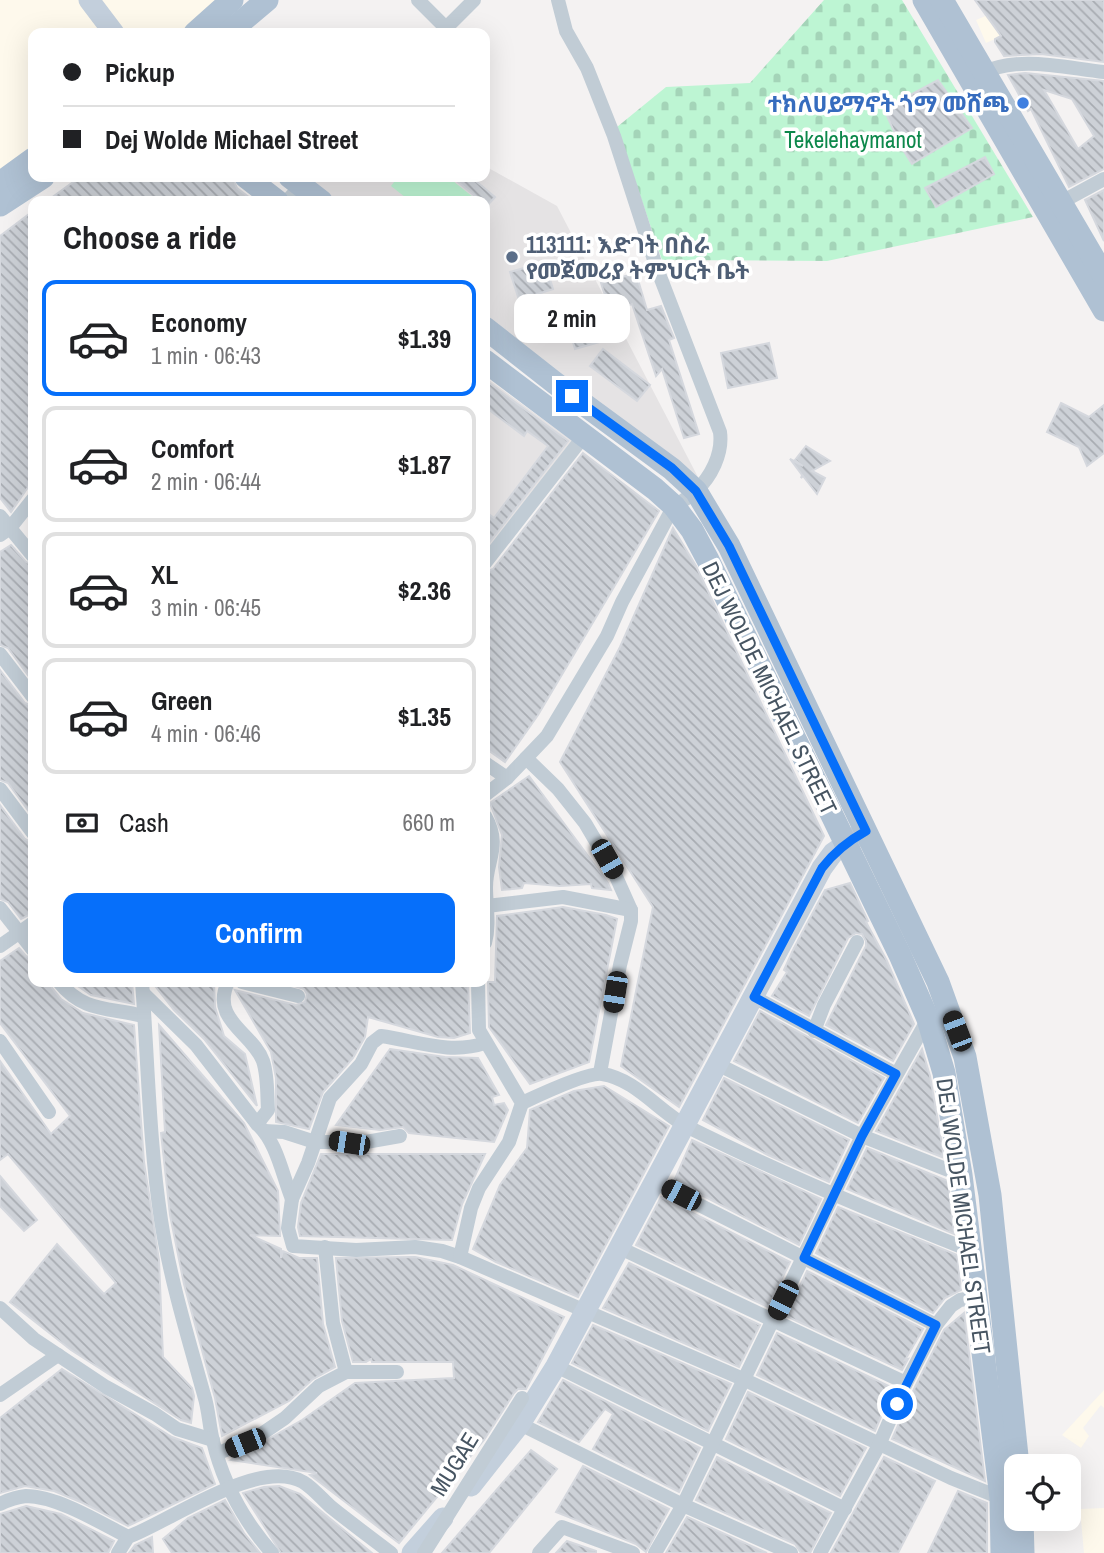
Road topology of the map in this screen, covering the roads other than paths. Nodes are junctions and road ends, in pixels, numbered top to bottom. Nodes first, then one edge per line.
1 (89, 0) edge
2 (232, 0) edge
3 (267, 0) edge
4 (418, 0) edge
5 (474, 0) edge
6 (558, 0) edge
7 (924, 0) edge
8 (943, 0) edge
9 (110, 28) edge
10 (201, 28) edge
11 (234, 28) edge
12 (441, 28) edge
13 (445, 28) edge
14 (1104, 72) edge
15 (975, 76) junction
16 (28, 163) edge
17 (1104, 180) edge
18 (35, 182) edge
19 (252, 182) edge
20 (0, 183) edge
21 (297, 185) edge
22 (271, 196) edge
23 (314, 196) edge
24 (0, 205) edge
25 (1054, 206) junction
26 (1104, 276) edge
27 (1104, 310) edge
28 (490, 332) edge
29 (490, 365) edge
30 (584, 436) junction
31 (696, 491) junction
32 (28, 505) edge
33 (674, 506) junction
34 (0, 516) edge
35 (5, 532) edge
36 (729, 546) junction
37 (28, 552) edge
38 (490, 557) edge
39 (708, 560) junction
40 (0, 654) edge
41 (28, 691) edge
42 (526, 758) junction
43 (490, 766) edge
44 (508, 778) junction
45 (0, 789) edge
46 (490, 791) edge
47 (28, 826) edge
48 (490, 829) edge
49 (866, 831) junction
50 (844, 843) junction
51 (490, 862) edge
52 (490, 906) edge
53 (0, 908) edge
54 (631, 910) junction
55 (28, 927) edge
56 (20, 934) junction
57 (857, 942) dead end
58 (28, 944) edge
59 (0, 946) edge
60 (64, 987) edge
61 (142, 987) edge
62 (226, 987) edge
63 (262, 987) edge
64 (478, 987) edge
65 (298, 996) dead end
66 (754, 997) junction
67 (144, 1016) junction
68 (928, 1019) junction
69 (814, 1031) junction
70 (0, 1041) edge
71 (485, 1043) junction
72 (717, 1064) junction
73 (600, 1073) junction
74 (896, 1074) junction
75 (522, 1102) junction
76 (49, 1112) dead end
77 (684, 1125) junction
78 (260, 1127) junction
79 (400, 1136) dead end
80 (862, 1136) junction
81 (315, 1142) junction
82 (961, 1175) junction
83 (656, 1183) junction
84 (834, 1196) junction
85 (292, 1199) junction
86 (325, 1247) junction
87 (620, 1248) junction
88 (972, 1251) junction
89 (460, 1257) junction
90 (804, 1258) junction
91 (977, 1297) junction
92 (0, 1308) edge
93 (586, 1312) junction
94 (772, 1321) junction
95 (936, 1325) junction
96 (58, 1355) junction
97 (556, 1366) junction
98 (346, 1372) junction
99 (397, 1372) dead end
100 (743, 1379) junction
101 (906, 1383) junction
102 (0, 1395) edge
103 (522, 1398) dead end
104 (520, 1424) junction
105 (712, 1444) junction
106 (880, 1445) junction
107 (215, 1447) junction
108 (1017, 1454) edge
109 (1004, 1467) edge
110 (229, 1488) junction
111 (1004, 1496) edge
112 (0, 1504) edge
113 (684, 1505) junction
114 (845, 1509) junction
115 (1005, 1531) edge
116 (1022, 1531) edge
117 (128, 1537) junction
118 (118, 1553) edge
119 (272, 1553) edge
120 (391, 1553) edge
121 (412, 1553) edge
122 (424, 1553) edge
123 (539, 1553) edge
124 (633, 1553) edge
125 (655, 1553) edge
126 (791, 1553) edge
127 (820, 1553) edge
128 (1002, 1553) edge
129 (1023, 1553) edge

1 - 9 main road
2 - 10 main road
3 - 11 main road
4 - 12 street
5 - 13 street
6 - 31 street
7 - 15 main road
8 - 15 main road
14 - 15 street
15 - 25 main road
16 - 20 main road
17 - 25 street
18 - 24 main road
19 - 22 main road
21 - 23 main road
25 - 26 main road
25 - 27 main road
28 - 31 main road, DEJ WOLDE MICHAEL STREET
29 - 30 main road, DEJ WOLDE MICHAEL STREET
30 - 33 main road, DEJ WOLDE MICHAEL STREET
30 - 38 street
31 - 33 street
31 - 36 main road, DEJ WOLDE MICHAEL STREET
32 - 35 street
33 - 39 main road, DEJ WOLDE MICHAEL STREET
33 - 42 street
34 - 35 street
35 - 37 street
36 - 39 street
36 - 49 main road, DEJ WOLDE MICHAEL STREET
39 - 50 main road, DEJ WOLDE MICHAEL STREET
40 - 41 street
42 - 44 street
42 - 54 street
43 - 44 street
44 - 46 street
45 - 47 street
48 - 51 street
49 - 50 main road
49 - 108 main road, DEJ WOLDE MICHAEL STREET
50 - 66 main road
50 - 68 main road, DEJ WOLDE MICHAEL STREET
52 - 54 street
53 - 56 street
54 - 73 street
55 - 56 street
56 - 58 street
56 - 59 street
57 - 69 street
60 - 67 street
61 - 67 street
61 - 78 street
62 - 78 street
63 - 65 street
64 - 71 street
66 - 69 street
66 - 72 main road
67 - 107 street
68 - 74 street
68 - 82 main road, DEJ WOLDE MICHAEL STREET
69 - 74 street
70 - 76 street
71 - 75 street
71 - 81 street
72 - 77 main road
72 - 80 street
73 - 75 street
73 - 77 street
74 - 80 street
75 - 89 street
77 - 83 main road
77 - 84 street
78 - 81 street
78 - 85 street
79 - 81 street
80 - 82 street
80 - 84 street
81 - 85 street
82 - 88 main road, DEJ WOLDE MICHAEL STREET
83 - 87 main road
83 - 90 street
84 - 88 street
84 - 90 street
85 - 86 street
86 - 89 street
86 - 98 street
87 - 93 main road
87 - 94 street
88 - 91 main road, DEJ WOLDE MICHAEL STREET
89 - 93 street
90 - 94 street
90 - 95 street
91 - 95 street
91 - 109 main road, DEJ WOLDE MICHAEL STREET
92 - 96 street
93 - 97 main road
93 - 100 street
94 - 100 street
94 - 101 street
95 - 101 street
96 - 102 street
96 - 107 street
97 - 104 main road
97 - 105 street
98 - 99 street
98 - 107 street
100 - 105 street
100 - 106 street
101 - 106 street
103 - 122 street, MUGAE, bridge
104 - 113 street
104 - 121 main road
105 - 113 street
105 - 114 street
106 - 111 street
106 - 114 street
107 - 110 street
110 - 117 street
110 - 119 street
110 - 120 street
112 - 117 street
113 - 125 street
113 - 126 street
114 - 127 street
115 - 128 main road, DEJ WOLDE MICHAEL STREET
116 - 129 main road
117 - 118 street
123 - 124 street

